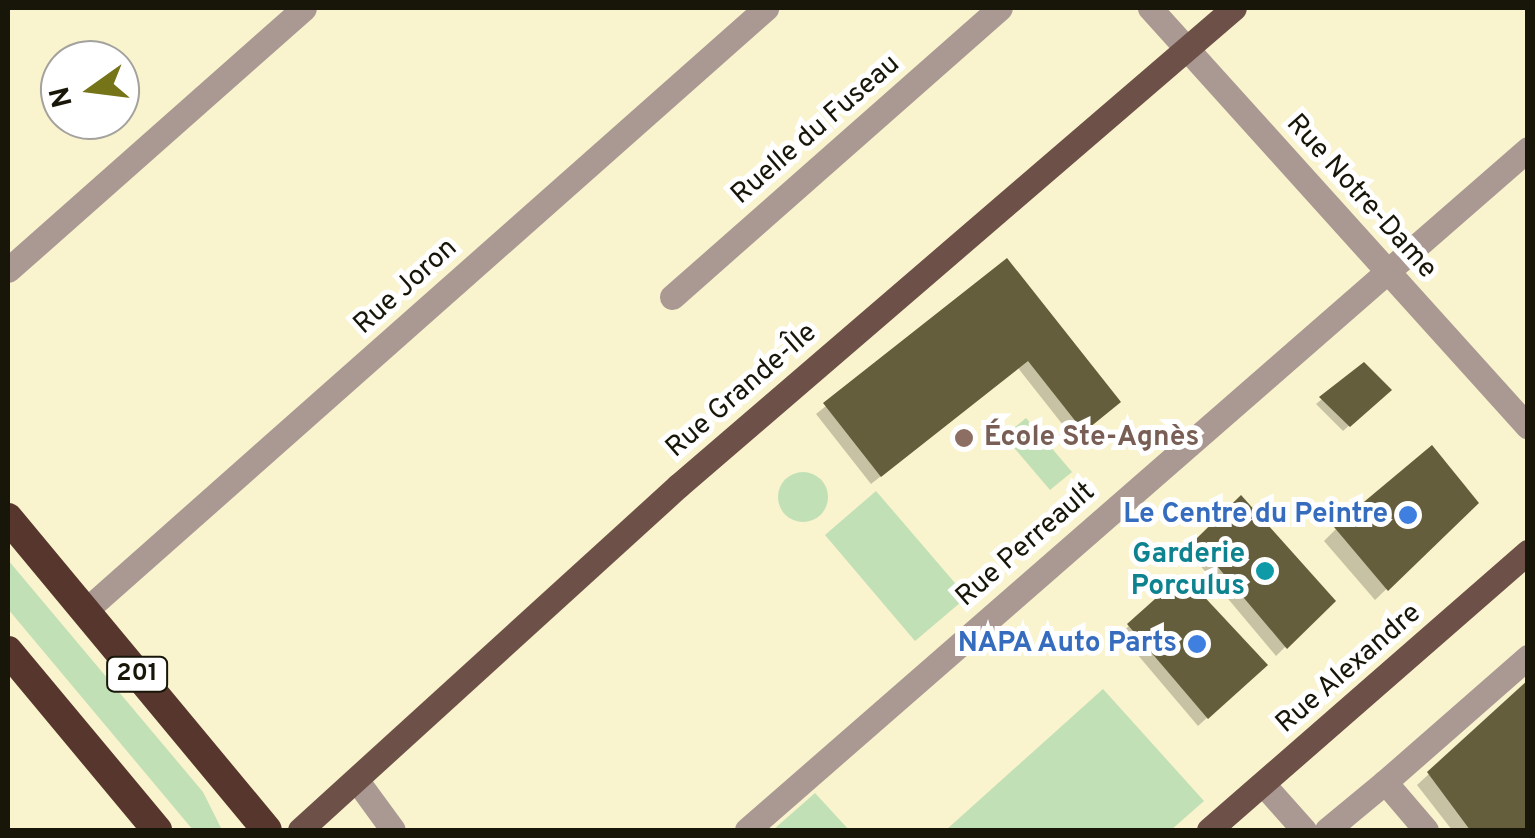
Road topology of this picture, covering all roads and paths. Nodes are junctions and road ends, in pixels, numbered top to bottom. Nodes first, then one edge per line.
1 (304, 8) edge
2 (766, 8) edge
3 (1000, 8) edge
4 (1150, 8) edge
5 (1234, 8) edge
6 (1186, 48) junction
7 (1528, 150) edge
8 (8, 270) edge
9 (1387, 270) junction
10 (672, 297) dead end
11 (1528, 427) edge
12 (8, 518) edge
13 (1528, 552) edge
14 (85, 612) junction
15 (8, 650) edge
16 (1528, 657) edge
17 (358, 782) junction
18 (1385, 782) junction
19 (1263, 784) junction
20 (157, 830) edge
21 (267, 830) edge
22 (300, 830) edge
23 (392, 830) edge
24 (748, 830) edge
25 (1209, 830) edge
26 (1304, 830) edge
27 (1327, 830) edge
28 (1426, 830) edge

1 - 8 street
2 - 14 street, Rue Joron
3 - 10 street, Ruelle du Fuseau
4 - 6 street, Rue Notre-Dame
5 - 6 main road, Rue Grande-Île
6 - 9 street, Rue Notre-Dame
6 - 17 main road, Rue Grande-Île
7 - 9 street, Rue Perreault
9 - 11 street, Rue Notre-Dame
9 - 24 street, Rue Perreault
12 - 14 highway, 201
13 - 19 main road, Rue Alexandre
14 - 21 highway, 201
15 - 20 highway
16 - 18 street
17 - 22 main road, Rue Grande-Île
17 - 23 street
18 - 27 street
18 - 28 street
19 - 25 main road, Rue Alexandre
19 - 26 street

